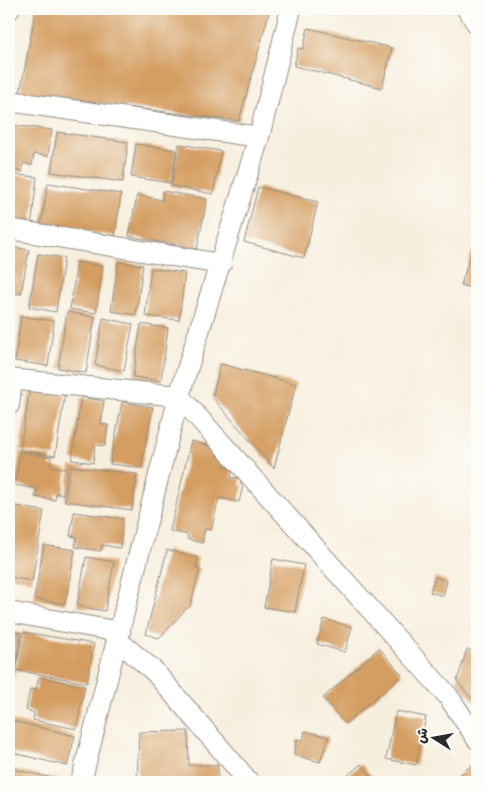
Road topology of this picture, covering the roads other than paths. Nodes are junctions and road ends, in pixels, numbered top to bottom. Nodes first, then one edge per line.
1 (291, 9) edge
2 (467, 9) edge
3 (477, 24) edge
4 (9, 101) edge
5 (259, 138) junction
6 (9, 229) edge
7 (222, 264) junction
8 (10, 379) edge
9 (179, 396) junction
10 (9, 405) edge
11 (9, 612) edge
12 (119, 636) junction
13 (477, 739) edge
14 (81, 782) edge
15 (249, 782) edge

1 - 5 street
2 - 3 street
4 - 5 street
5 - 7 street
6 - 7 street
7 - 9 street
8 - 9 street
8 - 10 street
9 - 12 street
9 - 13 street
11 - 12 street
12 - 14 street
12 - 15 street

